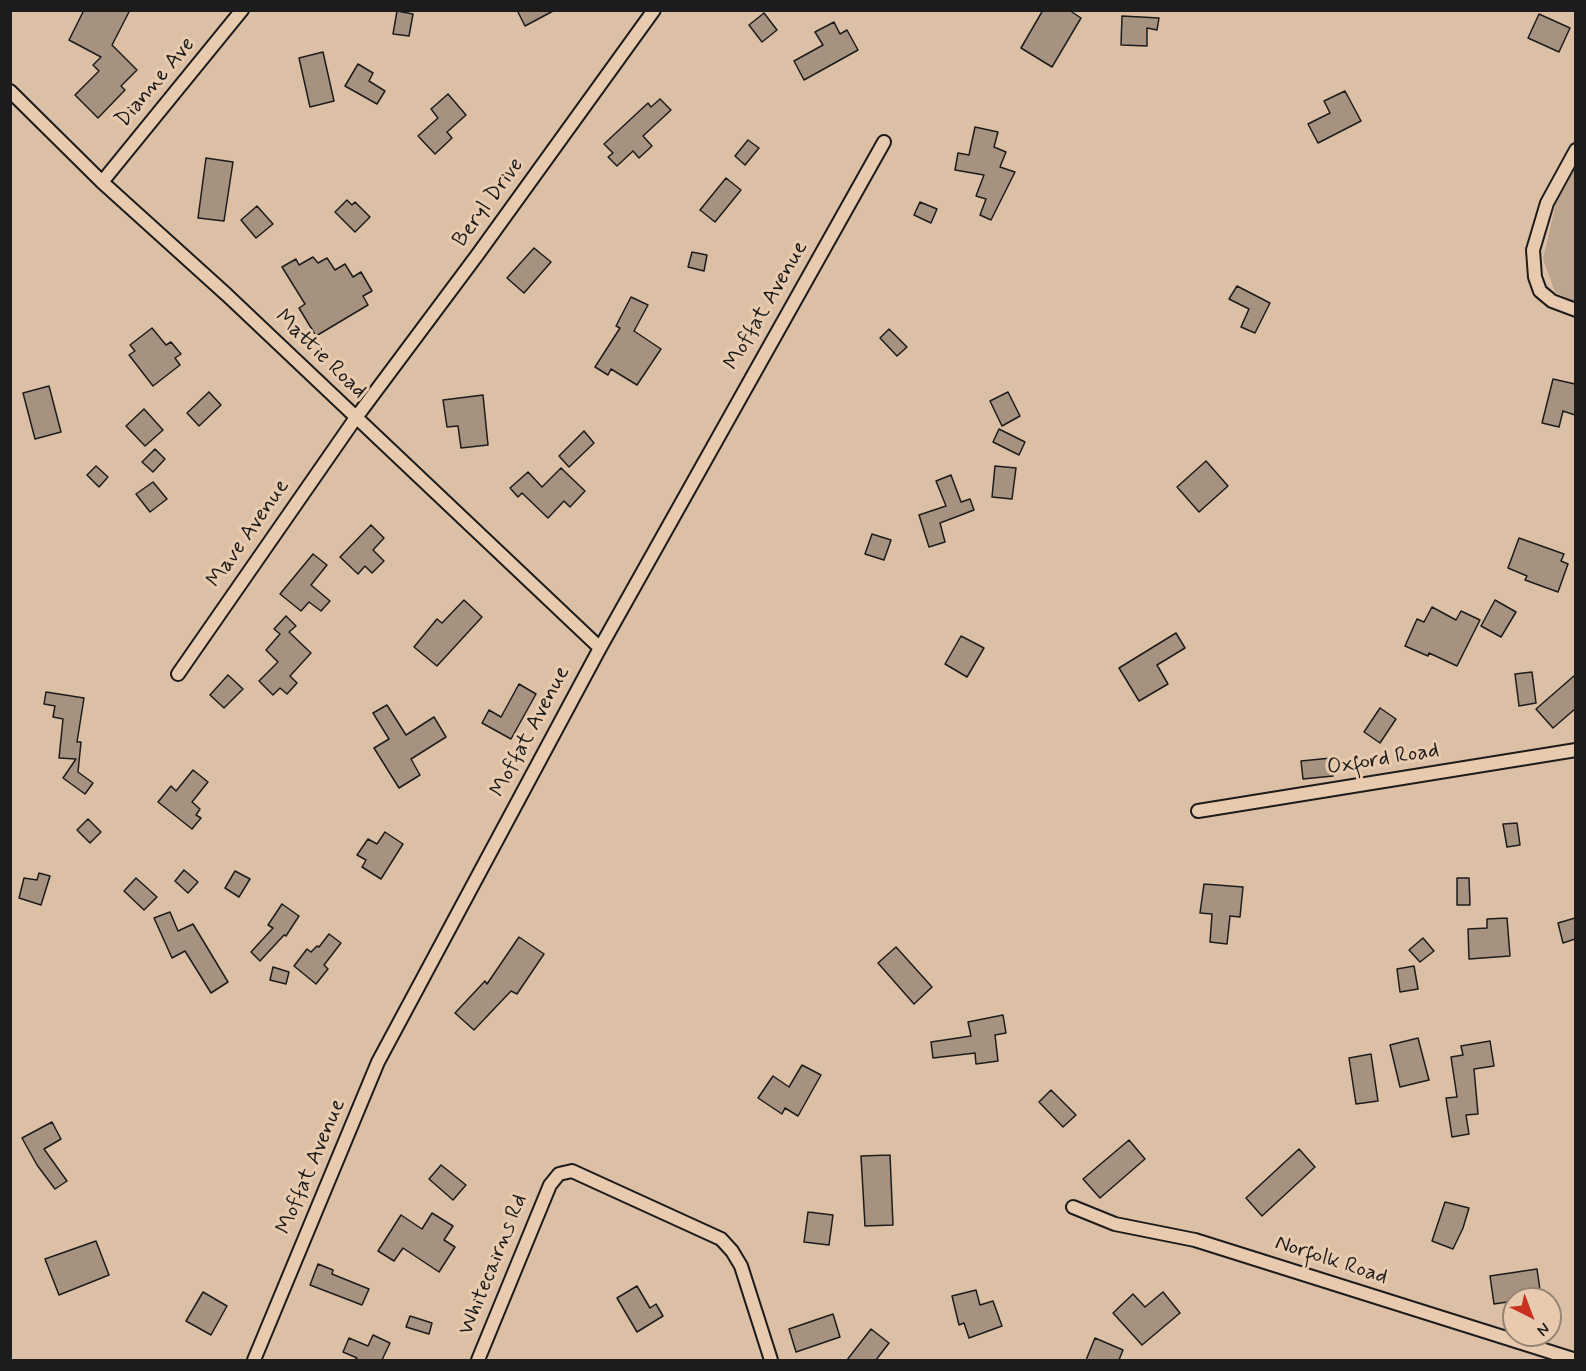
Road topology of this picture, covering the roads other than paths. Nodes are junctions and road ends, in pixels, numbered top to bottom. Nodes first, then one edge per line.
1 (242, 10) edge
2 (654, 10) edge
3 (10, 91) edge
4 (884, 142) dead end
5 (1575, 150) edge
6 (102, 182) junction
7 (1575, 310) edge
8 (355, 419) junction
9 (600, 648) junction
10 (178, 674) dead end
11 (1575, 750) edge
12 (1198, 811) dead end
13 (1073, 1207) dead end
14 (254, 1360) edge
15 (478, 1360) edge
16 (771, 1360) edge
17 (1575, 1360) edge

1 - 6 street, Dianne Ave
2 - 8 street, Beryl Drive
3 - 6 street, Mattie Road
4 - 9 street, Moffat Avenue
5 - 7 street
6 - 8 street, Mattie Road
8 - 9 street, Mattie Road
8 - 10 street, Mave Avenue
9 - 14 street, Moffat Avenue
11 - 12 street, Oxford Road
13 - 17 street, Norfolk Road
15 - 16 street, Whitecairns Rd

